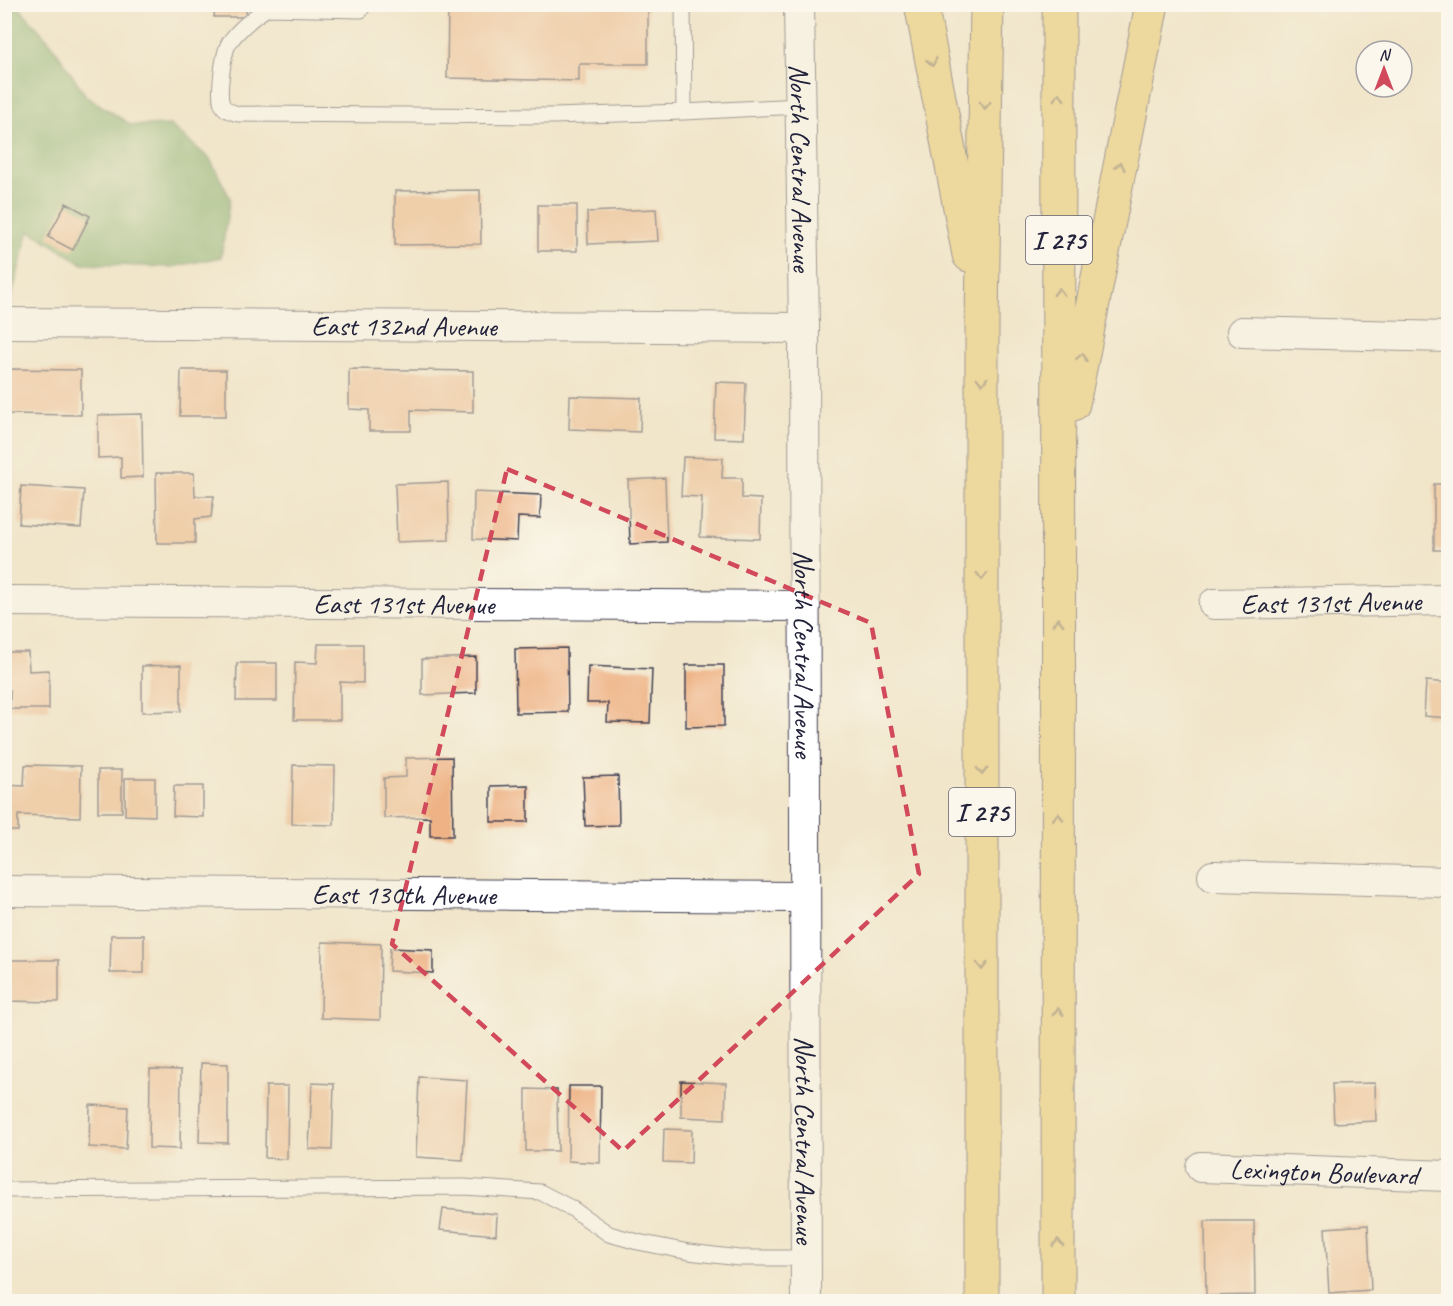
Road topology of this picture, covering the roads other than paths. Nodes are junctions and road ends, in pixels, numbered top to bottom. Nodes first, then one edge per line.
1 (683, 4) edge
2 (799, 4) edge
3 (921, 4) edge
4 (987, 4) edge
5 (1059, 4) edge
6 (1152, 4) edge
7 (361, 10) dead end
8 (801, 106) junction
9 (684, 112) junction
10 (982, 322) junction
11 (4, 323) edge
12 (804, 328) junction
13 (1242, 332) dead end
14 (1449, 337) edge
15 (1058, 476) junction
16 (1449, 600) edge
17 (4, 601) edge
18 (1214, 604) dead end
19 (805, 606) junction
20 (1214, 876) dead end
21 (1449, 882) edge
22 (4, 891) edge
23 (805, 897) junction
24 (1201, 1167) dead end
25 (1449, 1176) edge
26 (4, 1190) edge
27 (806, 1258) junction
28 (806, 1302) edge
29 (982, 1302) edge
30 (1058, 1302) edge

1 - 9 lane
2 - 8 street, North Central Avenue
3 -> 10 highway
4 -> 10 highway, I 275
15 -> 5 highway, I 275
15 -> 6 highway
7 - 9 lane
8 - 9 lane
8 - 12 street, North Central Avenue
10 -> 29 highway, I 275
11 - 12 street, East 132nd Avenue
12 - 19 street, North Central Avenue
13 - 14 street
30 -> 15 highway, I 275
16 - 18 street, East 131st Avenue
17 - 19 street, East 131st Avenue
19 - 23 street, North Central Avenue
20 - 21 street
22 - 23 street, East 130th Avenue
23 - 27 street, North Central Avenue
24 - 25 street, Lexington Boulevard
26 - 27 lane
27 - 28 street, North Central Avenue

